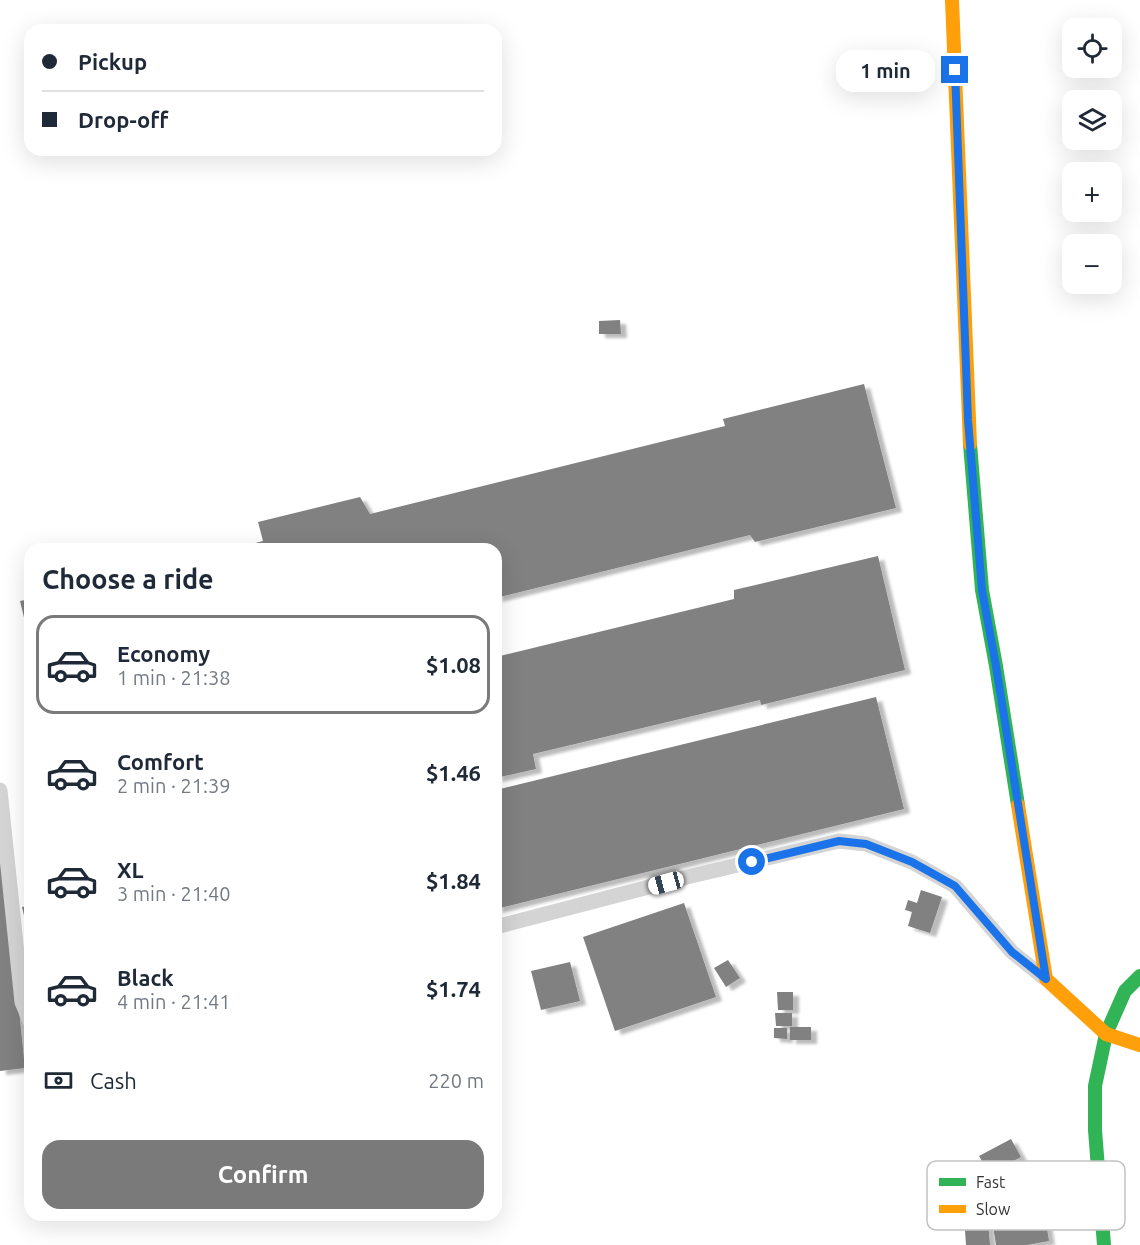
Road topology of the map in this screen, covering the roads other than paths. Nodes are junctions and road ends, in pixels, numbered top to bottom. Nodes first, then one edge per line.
1 (952, 0) edge
2 (0, 790) edge
3 (502, 925) edge
4 (1140, 976) edge
5 (1046, 979) junction
6 (24, 1007) edge
7 (1106, 1034) junction
8 (1140, 1046) edge
9 (1097, 1161) edge
10 (1103, 1230) edge
11 (1104, 1245) edge

1 - 5 street
2 - 6 lane
3 - 5 lane
4 - 7 street
5 - 7 street
7 - 8 street
7 - 9 street
10 - 11 street

